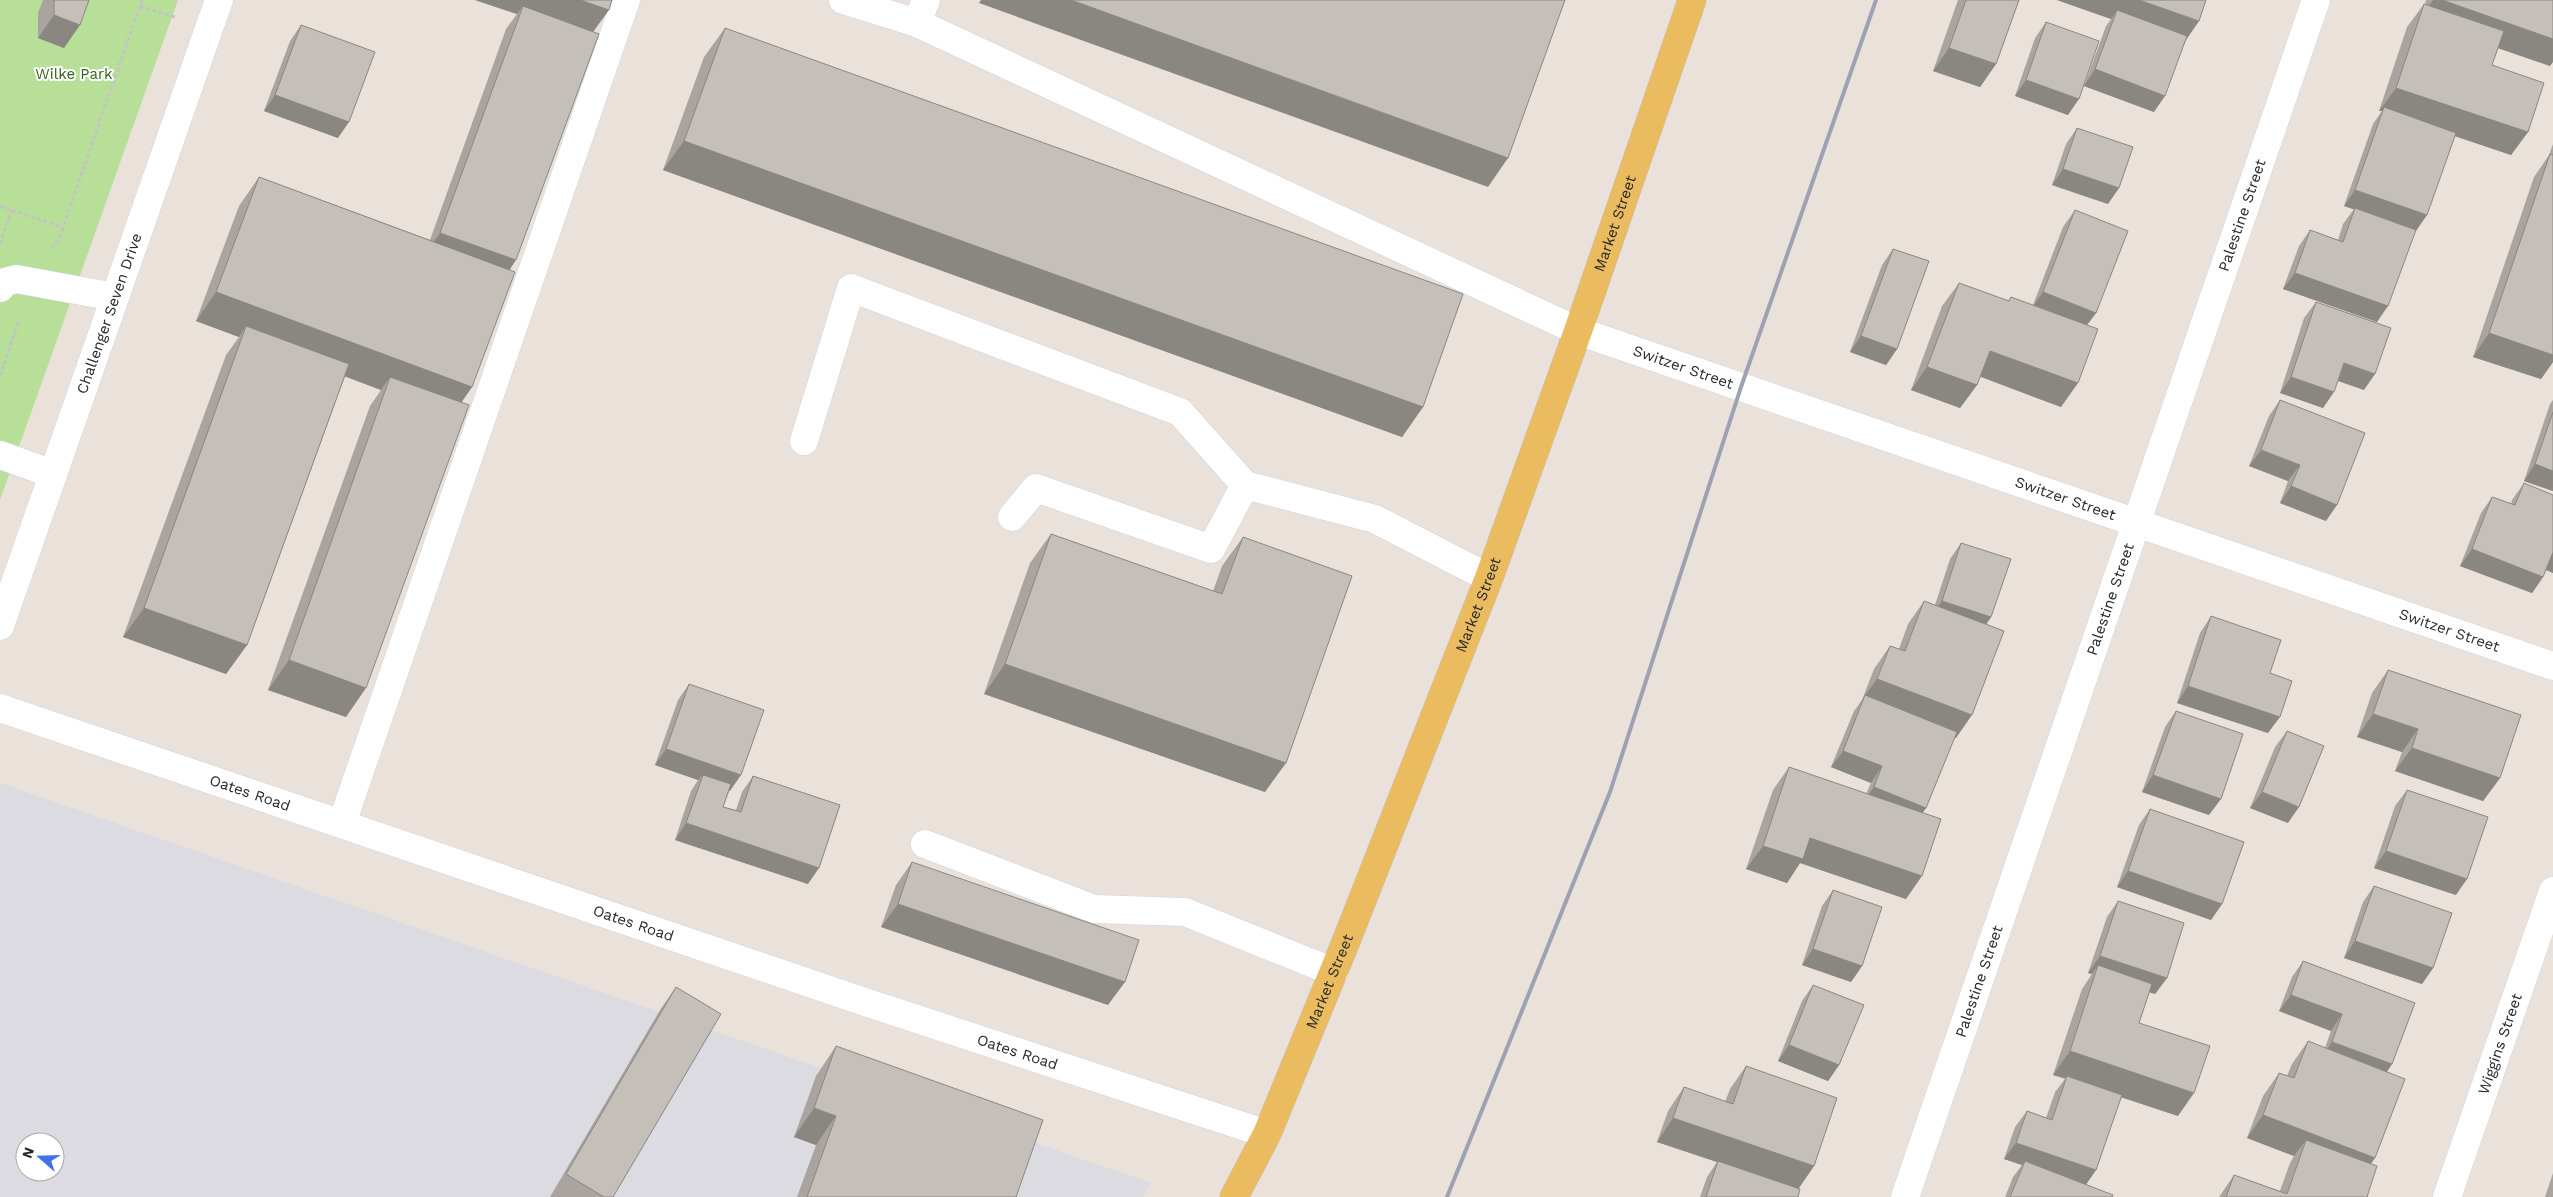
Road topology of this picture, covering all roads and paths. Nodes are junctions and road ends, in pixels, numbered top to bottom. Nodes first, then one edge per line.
1 (142, 0) edge
2 (219, 0) edge
3 (626, 0) edge
4 (843, 0) edge
5 (1692, 0) edge
6 (2316, 0) edge
7 (140, 6) junction
8 (921, 11) edge
9 (178, 18) dead end
10 (0, 206) edge
11 (12, 210) junction
12 (62, 227) junction
13 (0, 244) edge
14 (51, 251) dead end
15 (0, 288) edge
16 (115, 297) junction
17 (21, 316) dead end
18 (1578, 331) junction
19 (0, 376) edge
20 (804, 441) dead end
21 (0, 455) edge
22 (53, 474) junction
23 (1245, 486) junction
24 (1012, 517) dead end
25 (2136, 523) junction
26 (1489, 578) junction
27 (0, 626) edge
28 (2553, 666) edge
29 (0, 708) edge
30 (342, 823) junction
31 (925, 844) dead end
32 (2553, 891) edge
33 (1334, 972) junction
34 (1266, 1134) junction
35 (1234, 1197) edge
36 (1905, 1197) edge
37 (2447, 1197) edge

1 - 7 path
2 - 16 street, Challenger Seven Drive
3 - 30 street
4 - 8 street, Switzer Street
5 - 18 main road, Market Street
6 - 25 street, Palestine Street
7 - 9 path
7 - 12 path
8 - 18 street, Switzer Street
10 - 11 path
11 - 12 path
11 - 13 path
12 - 14 path
15 - 16 street
16 - 22 street, Challenger Seven Drive
17 - 19 path
18 - 25 street, Switzer Street
18 - 26 main road, Market Street
20 - 23 street
21 - 22 street
22 - 27 street, Challenger Seven Drive
23 - 24 street
23 - 26 street
25 - 28 street, Switzer Street
25 - 36 street, Palestine Street
26 - 33 main road, Market Street
29 - 30 street, Oates Road
30 - 34 street, Oates Road
31 - 33 street
32 - 37 street, Wiggins Street
33 - 34 main road, Market Street
34 - 35 main road, Market Street

